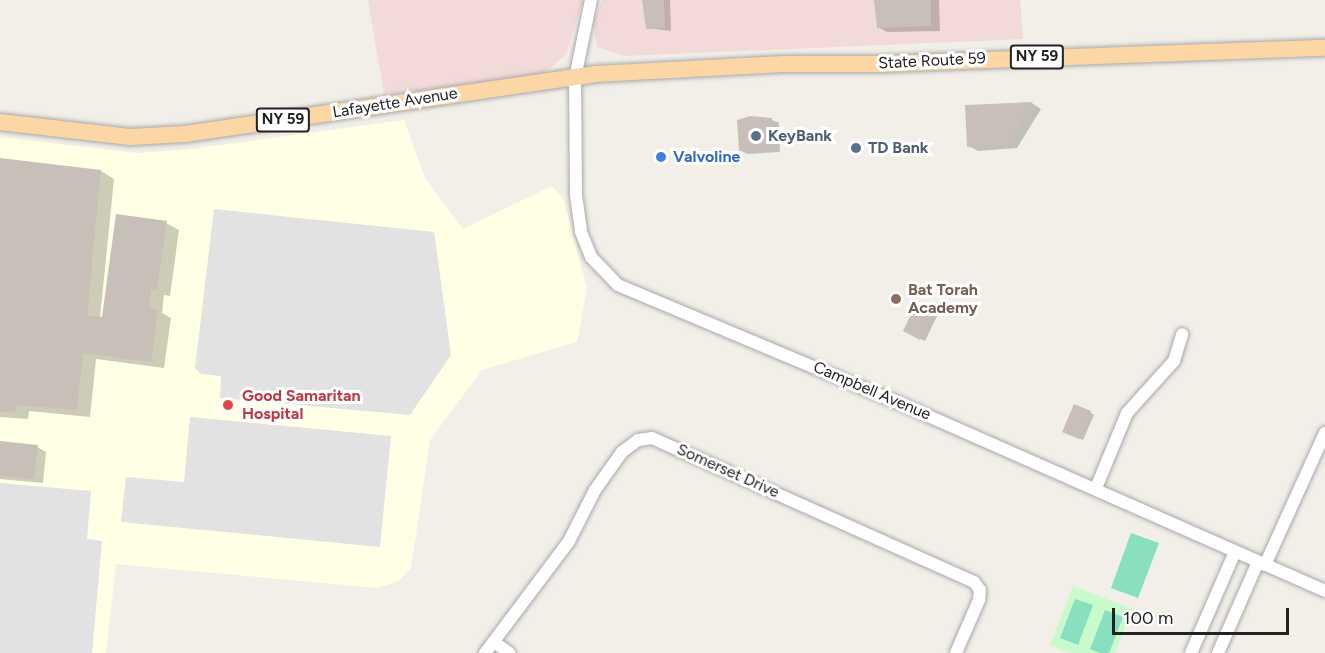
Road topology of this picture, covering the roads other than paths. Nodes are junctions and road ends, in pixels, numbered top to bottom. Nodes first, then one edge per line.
1 (591, 0) edge
2 (1325, 48) edge
3 (575, 78) junction
4 (0, 122) edge
5 (1182, 334) dead end
6 (1325, 433) edge
7 (1096, 488) junction
8 (1235, 552) junction
9 (1262, 563) junction
10 (1325, 591) edge
11 (494, 642) junction
12 (485, 653) edge
13 (509, 653) edge
14 (956, 653) edge
15 (1191, 653) edge
16 (1218, 653) edge

1 - 3 street, Campbell Avenue
2 - 3 main road, State Route 59 / NY 59
3 - 4 main road, Lafayette Avenue / NY 59
3 - 7 street, Campbell Avenue
5 - 7 street
6 - 9 street
7 - 8 street, Campbell Avenue
8 - 9 street, Campbell Avenue
8 - 15 street
9 - 10 street, Campbell Avenue
9 - 16 street
11 - 12 street, Somerset Drive
11 - 13 street
11 - 14 street, Somerset Drive

